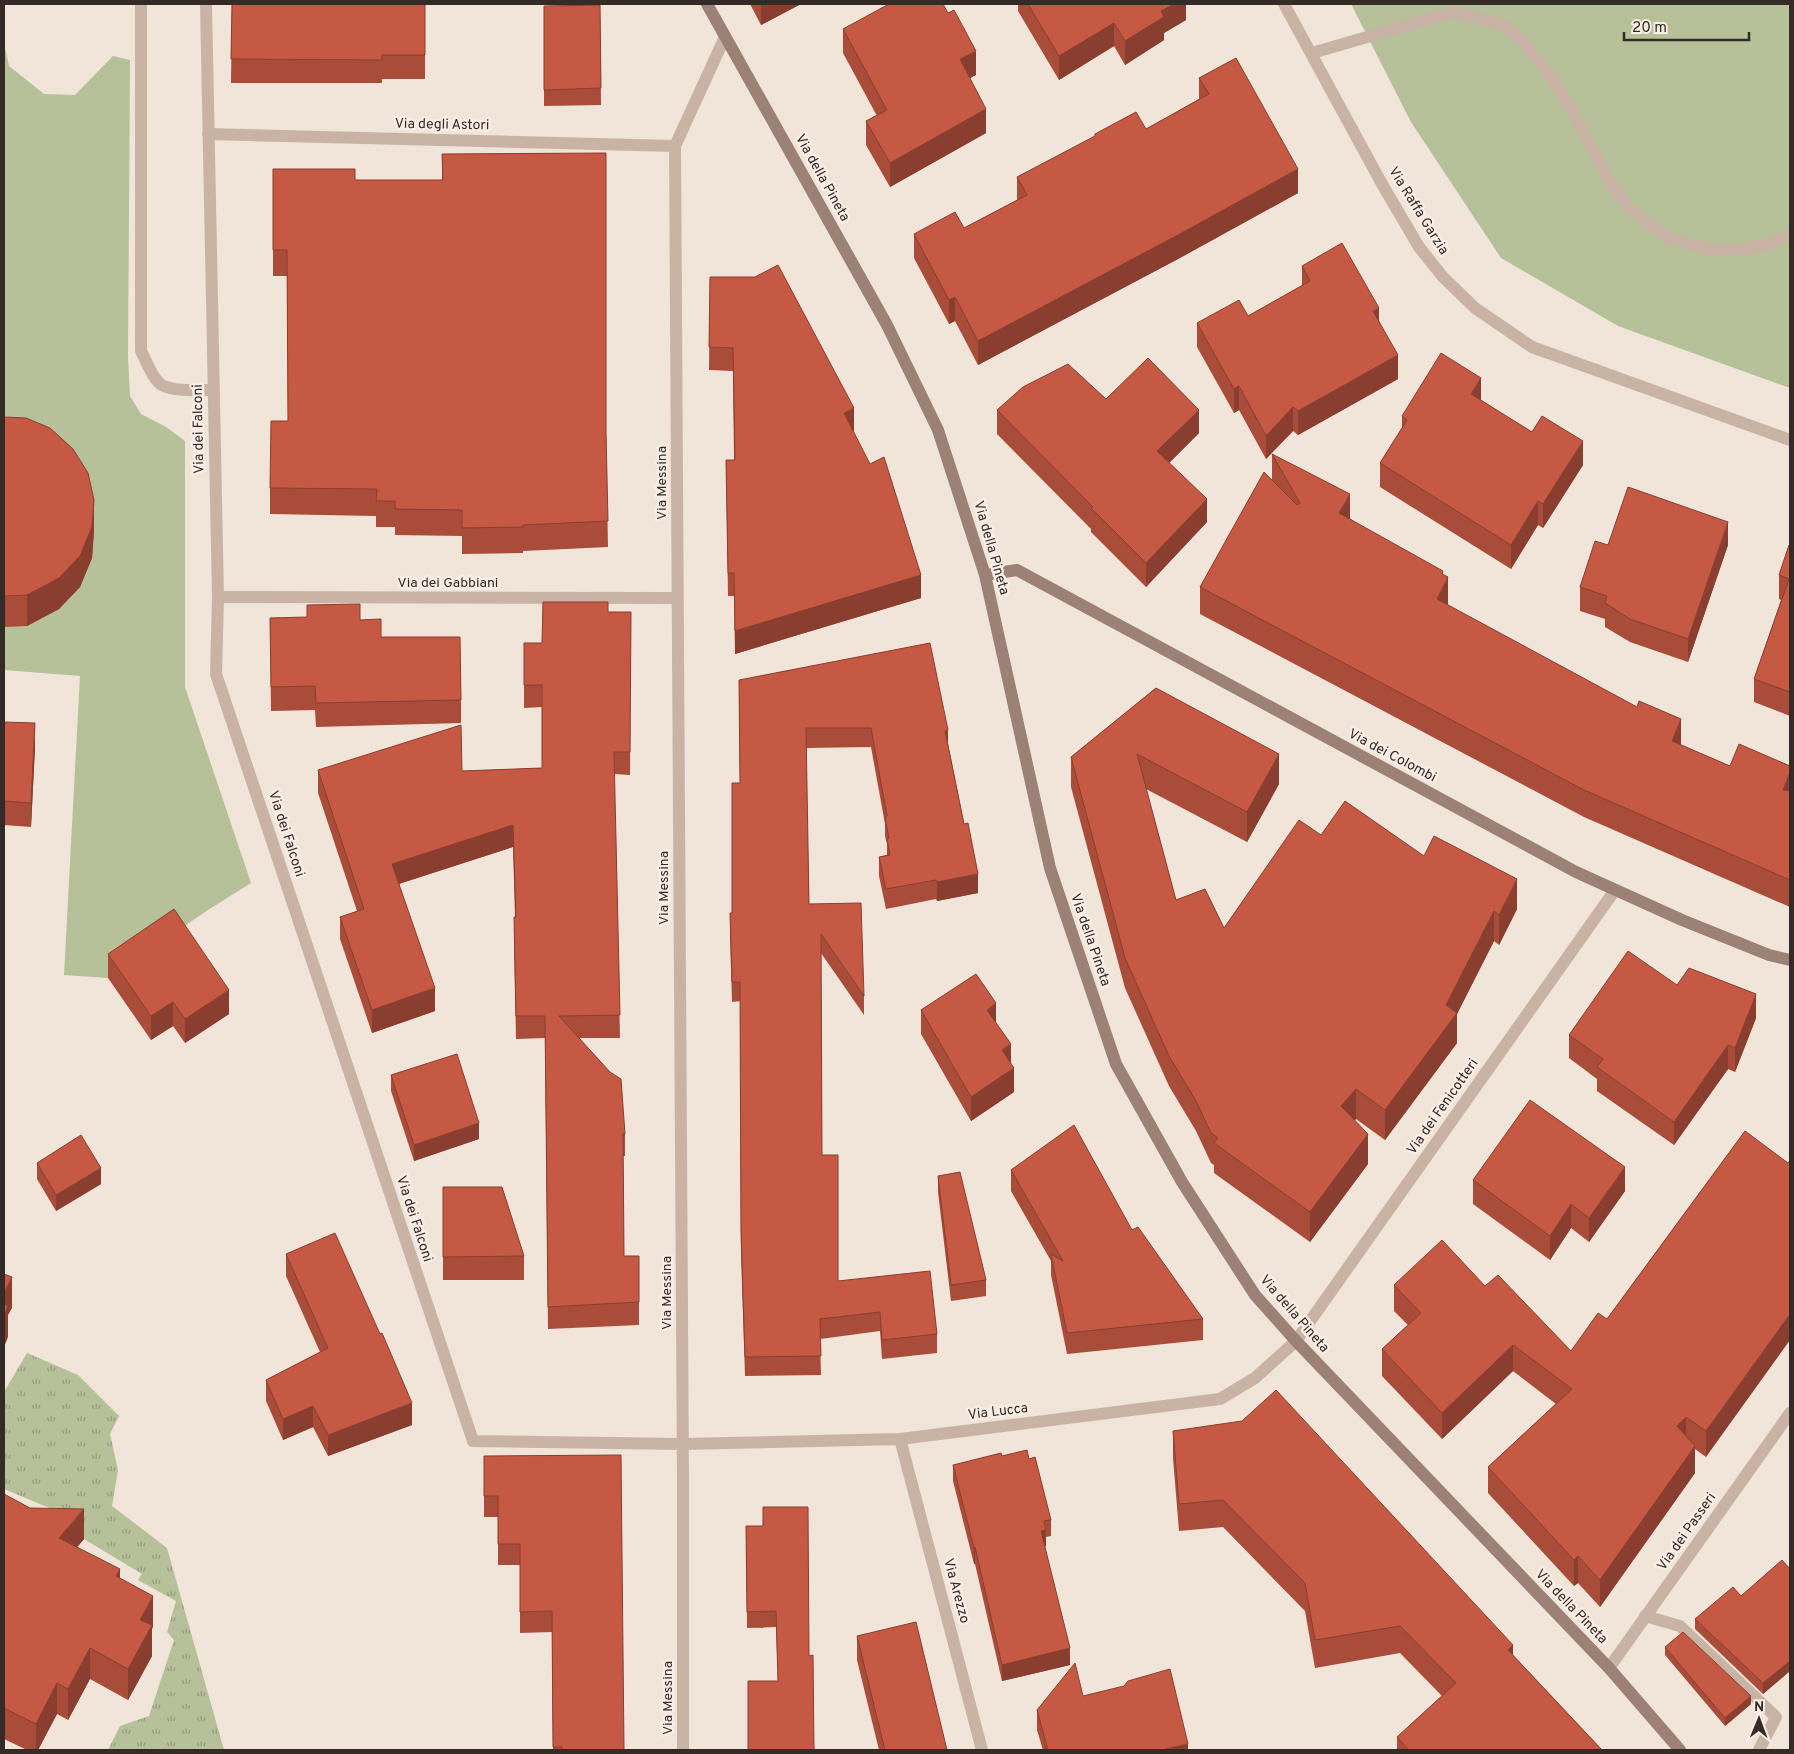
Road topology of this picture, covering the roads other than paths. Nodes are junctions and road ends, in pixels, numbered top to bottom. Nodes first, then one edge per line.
1 (142, 4) edge
2 (206, 4) edge
3 (707, 4) edge
4 (1284, 4) edge
5 (726, 37) junction
6 (1312, 53) junction
7 (208, 134) junction
8 (674, 146) junction
9 (1790, 234) edge
10 (214, 390) junction
11 (1790, 440) edge
12 (986, 575) junction
13 (218, 597) junction
14 (678, 598) junction
15 (1615, 890) junction
16 (1790, 960) edge
17 (1296, 1341) junction
18 (1790, 1413) edge
19 (900, 1439) junction
20 (683, 1444) junction
21 (1645, 1616) junction
22 (1608, 1668) junction
23 (683, 1750) edge
24 (982, 1750) edge
25 (1680, 1750) edge
26 (1759, 1750) edge

1 - 10 street
2 - 7 street, Via dei Falconi
3 - 5 street, Via della Pineta
4 - 6 street, Via Raffa Garzia
5 - 8 street, Via Messina
5 - 12 street, Via della Pineta
6 - 9 street
6 - 11 street, Via Raffa Garzia
7 - 8 street, Via degli Astori
7 - 10 street, Via dei Falconi
8 - 14 street, Via Messina
10 - 13 street, Via dei Falconi
12 - 15 street, Via dei Colombi
12 - 17 street, Via della Pineta
13 - 14 street, Via dei Gabbiani
13 - 20 street, Via dei Falconi
14 - 20 street, Via Messina
15 - 16 street, Via dei Colombi
15 - 17 street, Via dei Fenicotteri
17 - 19 street, Via Lucca
17 - 22 street, Via della Pineta
18 - 21 street, Via dei Passeri
19 - 20 street, Via Lucca
19 - 24 street, Via Arezzo
20 - 23 street, Via Messina
21 - 22 street, Via dei Passeri
21 - 26 street
22 - 25 street, Via della Pineta

